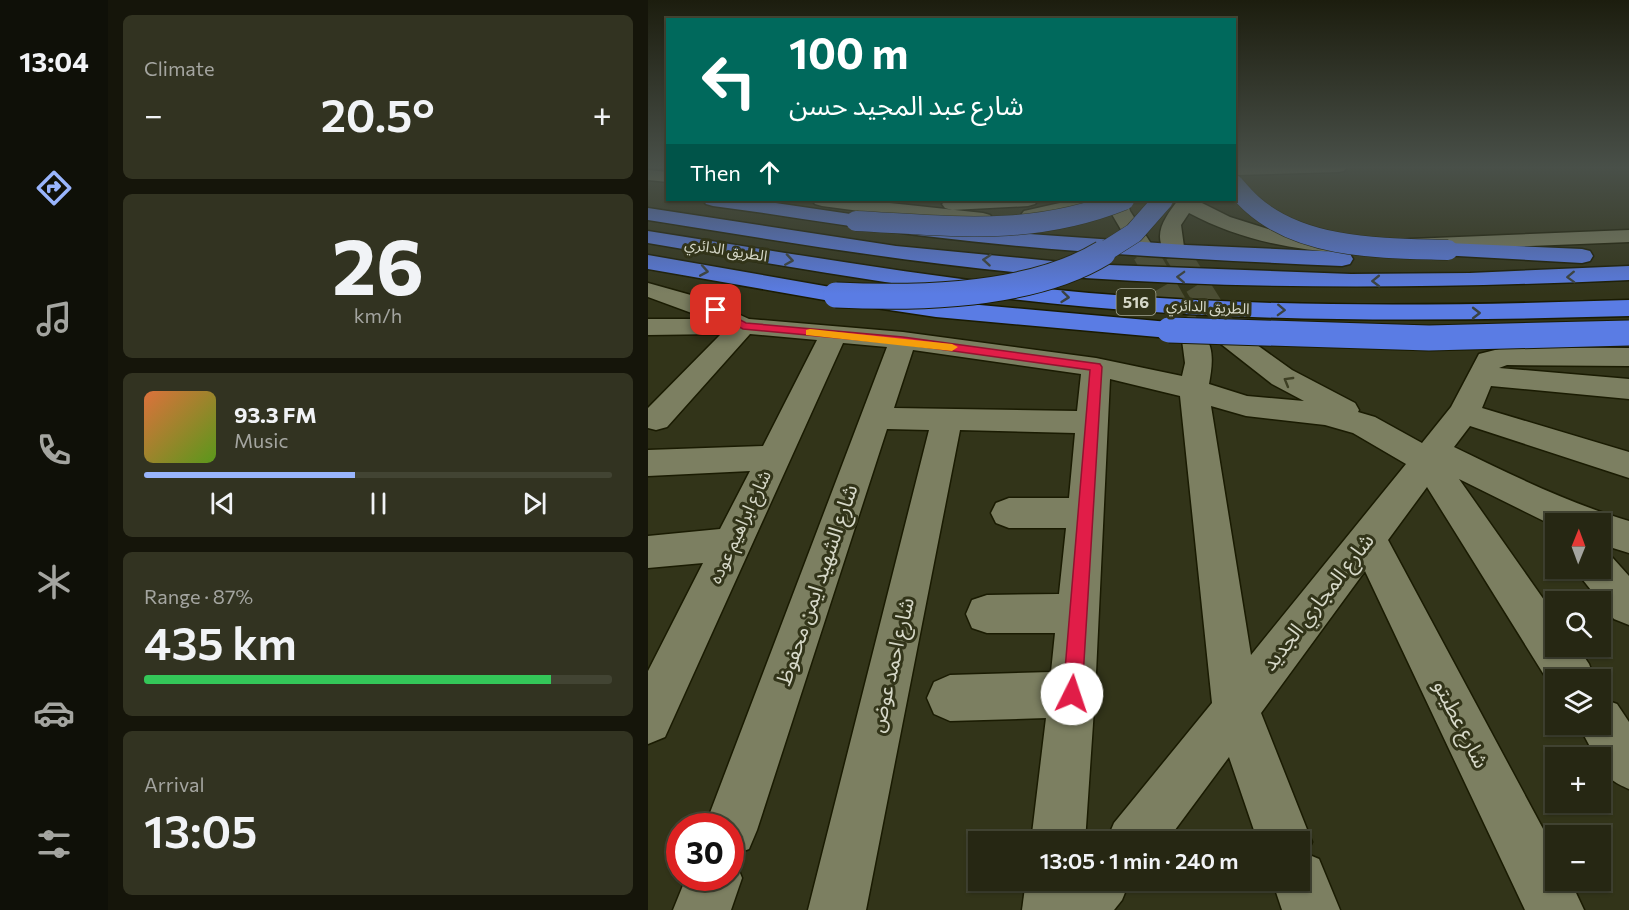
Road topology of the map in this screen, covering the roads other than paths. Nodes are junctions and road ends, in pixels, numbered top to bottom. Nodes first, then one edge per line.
1 (697, 209) edge
2 (777, 209) edge
3 (951, 209) edge
4 (1058, 209) edge
5 (1101, 209) edge
6 (1121, 209) edge
7 (1166, 209) edge
8 (1176, 209) edge
9 (1194, 209) edge
10 (1258, 209) edge
11 (856, 221) junction
12 (1629, 236) edge
13 (648, 237) edge
14 (1141, 245) tunnel mouth
15 (1173, 247) tunnel mouth
16 (1582, 256) junction
17 (1629, 257) edge
18 (648, 262) edge
19 (1629, 273) edge
20 (649, 291) edge
21 (837, 295) junction
22 (1629, 308) edge
23 (743, 326) junction
24 (651, 329) edge
25 (1629, 333) edge
26 (833, 335) junction
27 (1230, 338) tunnel mouth
28 (903, 340) junction
29 (1195, 340) tunnel mouth
30 (1629, 357) edge
31 (1096, 367) junction
32 (1487, 367) junction
33 (1194, 388) junction
34 (1629, 389) edge
35 (875, 418) junction
36 (656, 419) dead end
37 (947, 420) junction
38 (1093, 422) junction
39 (1442, 442) junction
40 (773, 458) junction
41 (648, 463) edge
42 (1629, 465) edge
43 (1009, 513) dead end
44 (1086, 513) junction
45 (1549, 513) edge
46 (1611, 531) edge
47 (1629, 537) edge
48 (1368, 538) junction
49 (732, 544) junction
50 (648, 552) edge
51 (1606, 579) edge
52 (1629, 606) edge
53 (1078, 613) junction
54 (987, 614) dead end
55 (663, 659) edge
56 (1567, 669) edge
57 (1072, 694) junction
58 (950, 698) dead end
59 (1236, 709) junction
60 (648, 720) edge
61 (1609, 735) edge
62 (1629, 764) edge
63 (736, 813) edge
64 (1059, 831) edge
65 (1142, 831) edge
66 (1281, 831) edge
67 (709, 891) edge
68 (1053, 891) edge
69 (1094, 891) edge
70 (1304, 891) edge
71 (702, 910) edge
72 (837, 910) edge
73 (1051, 910) edge
74 (1079, 910) edge
75 (1311, 910) edge
76 (1555, 910) edge

19 -> 1 highway, الطريق الدائري / 516
2 - 11 highway
3 - 4 street
5 - 11 highway, bridge
6 - 14 street
7 - 21 highway, bridge
8 - 15 street
9 - 12 street
10 - 16 highway, bridge
11 - 16 highway
13 -> 22 highway, الطريق الدائري / 516
16 - 17 highway
18 -> 21 highway
20 - 23 street
21 - 25 highway, bridge
23 - 24 street
23 - 26 street
23 - 36 street
26 - 28 street
26 - 40 street, شارع ابراهيم عوده
39 -> 27 street
28 - 31 street
28 - 35 street, شارع الشهيد ايمن محفوظ
29 - 33 street
30 - 32 street
31 - 33 street
31 - 38 street
32 - 34 street
32 - 39 street, شارع المجاري الجديد
33 - 39 street
33 - 59 street
35 - 37 street
35 - 63 street, شارع الشهيد ايمن محفوظ
37 - 38 street
37 - 72 street, شارع احمد عوض
38 - 44 street
39 - 42 street
39 - 45 street
39 - 48 street, شارع المجاري الجديد
39 - 56 street
40 - 41 street
40 - 49 street, شارع ابراهيم عوده
43 - 44 street
44 - 53 street
46 - 47 street
48 - 59 street, شارع المجاري الجديد
48 - 76 street, شارع عطيتو
49 - 50 street
49 - 55 street, شارع ابراهيم عوده
51 - 52 street
53 - 54 street
53 - 57 street
55 - 60 street, شارع ابراهيم عوده
57 - 58 street
57 - 64 street
59 - 65 street, شارع المجاري الجديد
59 - 66 street
61 - 62 street
67 - 71 street
68 - 73 street
69 - 74 street
70 - 75 street

